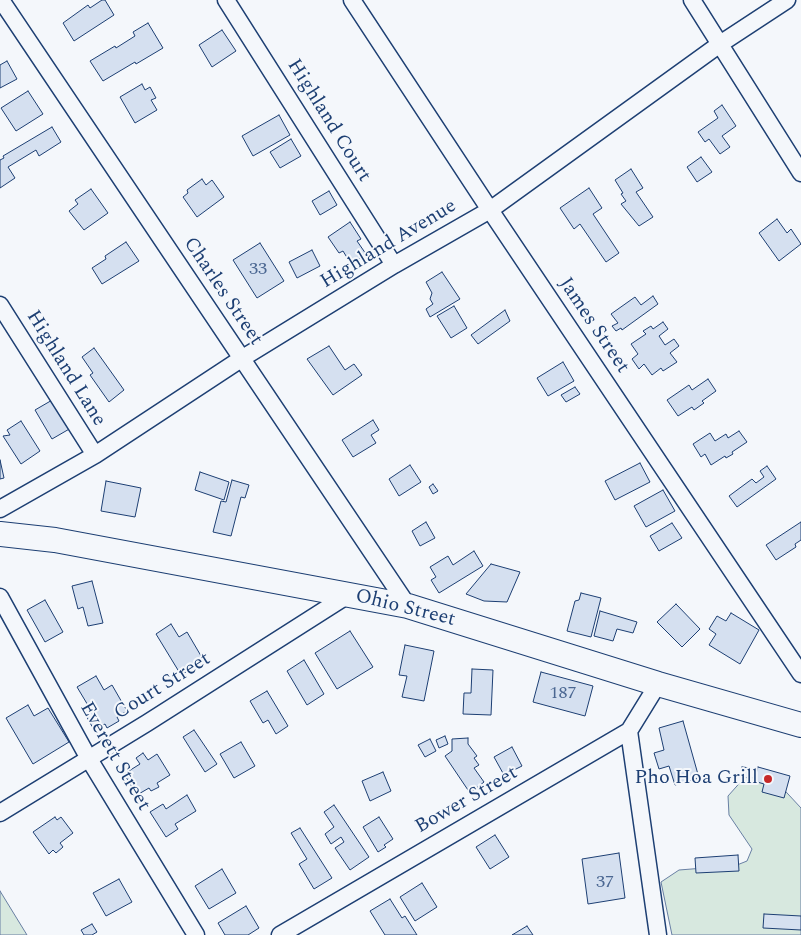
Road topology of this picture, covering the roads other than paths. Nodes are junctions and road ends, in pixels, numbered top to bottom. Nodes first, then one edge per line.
1 (1, 0) edge
2 (226, 0) edge
3 (352, 0) edge
4 (692, 0) edge
5 (787, 0) edge
6 (720, 44) junction
7 (801, 173) edge
8 (490, 210) junction
9 (394, 265) junction
10 (0, 305) edge
11 (241, 358) junction
12 (95, 455) junction
13 (0, 509) edge
14 (0, 534) edge
15 (348, 595) junction
16 (0, 598) edge
17 (408, 606) junction
18 (801, 674) edge
19 (658, 684) junction
20 (801, 725) edge
21 (629, 731) junction
22 (89, 759) junction
23 (0, 813) edge
24 (196, 935) edge
25 (280, 935) edge
26 (658, 935) edge

1 - 11 street, Charles Street
2 - 9 street, Highland Court
3 - 8 street, James Street
4 - 6 street
5 - 6 street, Highland Avenue
6 - 7 street
6 - 8 street, Highland Avenue
8 - 9 street, Highland Avenue
8 - 18 street, James Street
9 - 11 street, Highland Avenue
10 - 12 street, Highland Lane
11 - 12 street, Highland Avenue
11 - 17 street, Charles Street
12 - 13 street, Highland Avenue
14 - 15 street, Ohio Street
15 - 17 street, Ohio Street
15 - 22 street, Court Street
16 - 22 street, Everett Street
17 - 19 street, Ohio Street
19 - 20 street, Ohio Street
19 - 21 street, Bower Street
21 - 25 street, Bower Street
21 - 26 street
22 - 23 street, Court Street
22 - 24 street, Everett Street

